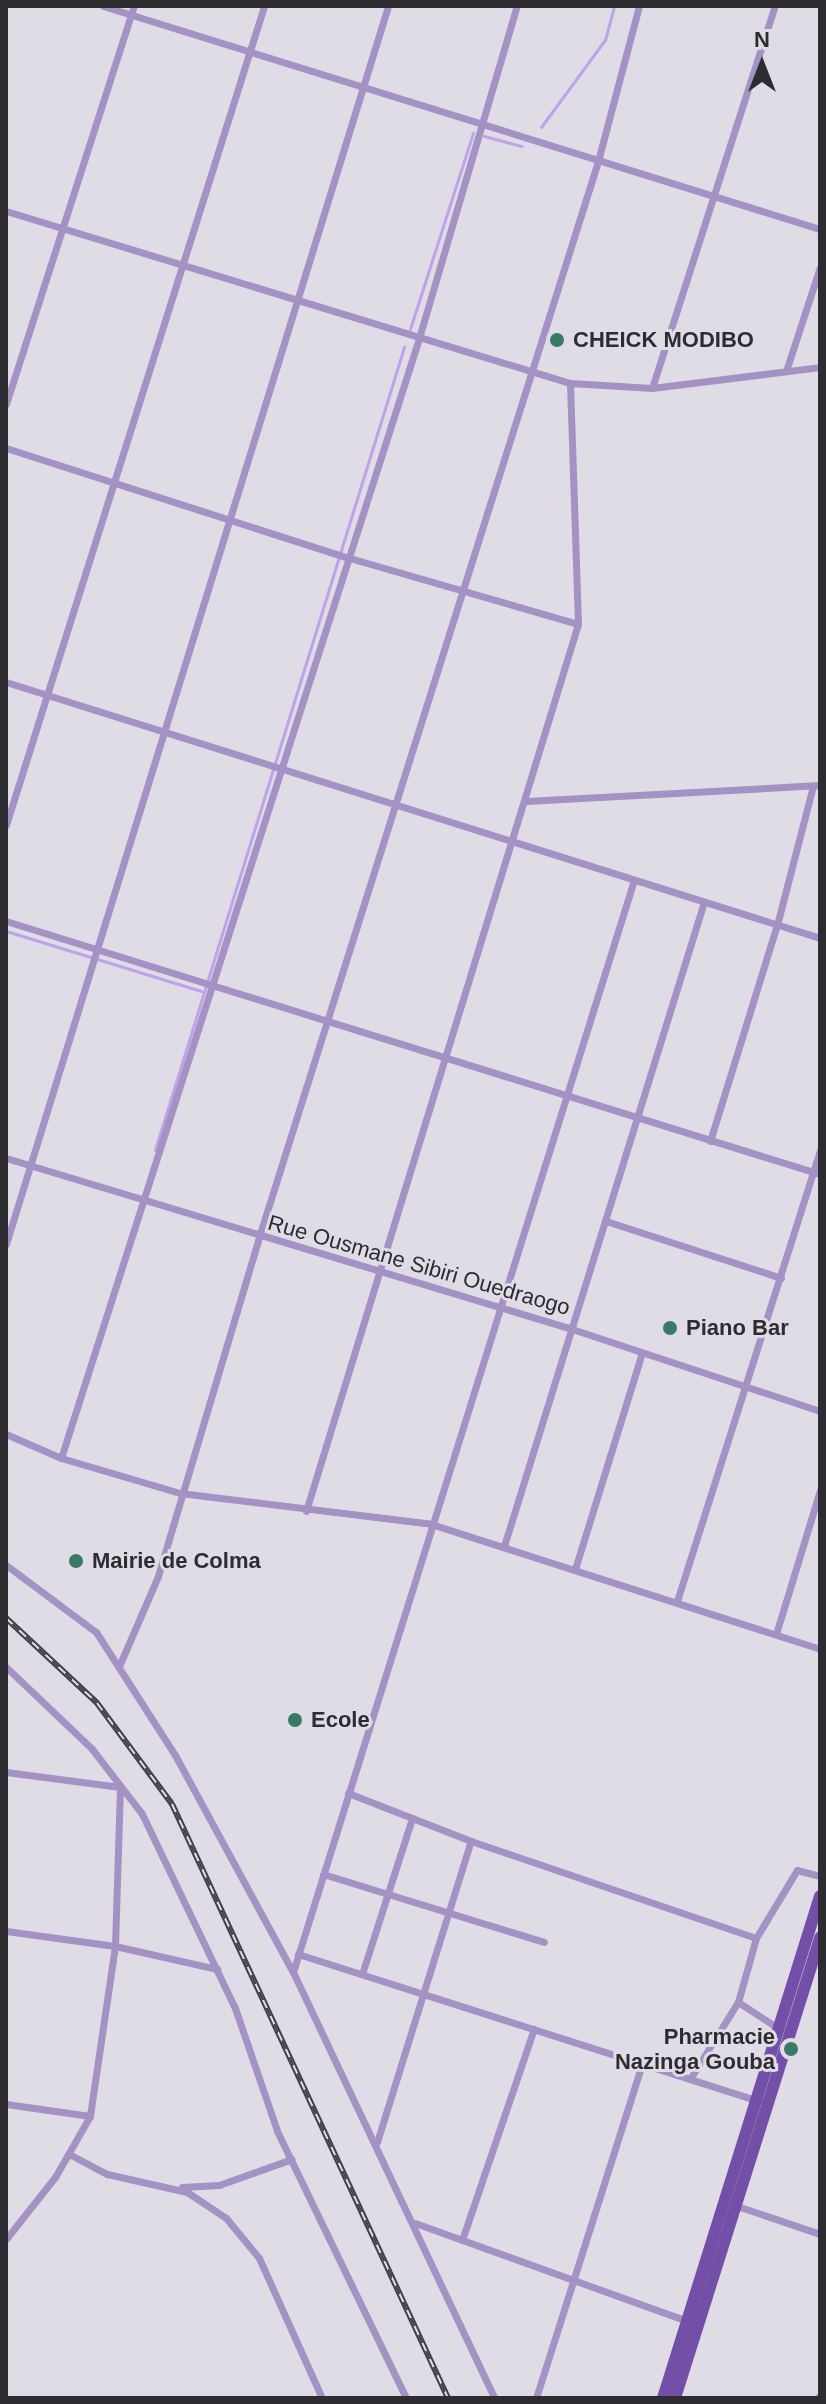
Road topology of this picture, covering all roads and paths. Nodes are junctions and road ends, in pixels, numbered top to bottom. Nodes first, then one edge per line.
1 (103, 6) edge
2 (264, 6) edge
3 (388, 6) edge
4 (517, 6) edge
5 (639, 6) edge
6 (775, 6) edge
7 (132, 10) edge
8 (250, 54) junction
9 (363, 86) junction
10 (482, 125) junction
11 (598, 161) junction
12 (716, 199) junction
13 (6, 211) edge
14 (63, 229) junction
15 (820, 229) edge
16 (180, 265) junction
17 (820, 267) edge
18 (297, 301) junction
19 (419, 338) junction
20 (820, 367) edge
21 (529, 370) junction
22 (786, 371) junction
23 (570, 383) junction
24 (652, 388) junction
25 (6, 404) edge
26 (6, 448) edge
27 (111, 481) junction
28 (231, 519) junction
29 (346, 557) junction
30 (462, 592) junction
31 (578, 624) junction
32 (6, 682) edge
33 (47, 694) junction
34 (164, 732) junction
35 (280, 771) junction
36 (816, 785) edge
37 (526, 801) junction
38 (397, 804) junction
39 (6, 825) edge
40 (514, 843) junction
41 (634, 880) junction
42 (704, 902) junction
43 (6, 921) edge
44 (777, 925) junction
45 (820, 938) edge
46 (97, 950) junction
47 (215, 986) junction
48 (327, 1021) junction
49 (447, 1060) junction
50 (565, 1096) junction
51 (637, 1118) junction
52 (710, 1141) junction
53 (820, 1149) edge
54 (6, 1158) edge
55 (30, 1166) junction
56 (816, 1173) edge
57 (144, 1201) junction
58 (606, 1221) junction
59 (259, 1237) junction
60 (6, 1244) edge
61 (379, 1274) junction
62 (781, 1278) junction
63 (500, 1309) junction
64 (572, 1329) junction
65 (642, 1353) junction
66 (746, 1387) junction
67 (820, 1411) edge
68 (6, 1434) edge
69 (61, 1458) junction
70 (820, 1490) edge
71 (180, 1493) junction
72 (306, 1511) junction
73 (431, 1524) junction
74 (504, 1546) junction
75 (6, 1565) edge
76 (575, 1569) junction
77 (677, 1601) junction
78 (776, 1634) junction
79 (820, 1649) edge
80 (120, 1664) junction
81 (6, 1667) edge
82 (6, 1772) edge
83 (120, 1787) junction
84 (348, 1793) junction
85 (412, 1818) junction
86 (471, 1841) junction
87 (323, 1874) junction
88 (820, 1876) edge
89 (387, 1894) junction
90 (820, 1896) edge
91 (448, 1913) junction
92 (6, 1931) edge
93 (820, 1937) edge
94 (756, 1938) junction
95 (544, 1942) dead end
96 (115, 1946) junction
97 (298, 1954) junction
98 (217, 1969) junction
99 (293, 1972) junction
100 (362, 1974) junction
101 (423, 1994) junction
102 (738, 2002) junction
103 (534, 2029) junction
104 (784, 2031) junction
105 (642, 2064) junction
106 (690, 2079) junction
107 (762, 2103) junction
108 (6, 2104) edge
109 (90, 2116) junction
110 (377, 2142) junction
111 (69, 2154) junction
112 (292, 2159) junction
113 (176, 2188) junction
114 (737, 2206) junction
115 (415, 2223) junction
116 (820, 2234) edge
117 (6, 2239) edge
118 (462, 2240) junction
119 (575, 2280) junction
120 (693, 2323) junction
121 (322, 2398) edge
122 (406, 2398) edge
123 (494, 2398) edge
124 (536, 2398) edge
125 (663, 2398) edge
126 (675, 2398) edge

1 - 7 street
2 - 8 street
3 - 9 street
4 - 10 street
5 - 11 street
6 - 12 street
7 - 8 street
7 - 14 street
8 - 9 street
8 - 16 street
9 - 10 street
9 - 18 street
10 - 11 street
10 - 19 street
11 - 12 street
11 - 21 street
12 - 15 street
12 - 24 street
13 - 14 street
14 - 16 street
14 - 25 street
16 - 18 street
16 - 27 street
17 - 22 street
18 - 19 street
18 - 28 street
19 - 21 street
19 - 29 street
20 - 22 street
21 - 23 street
21 - 30 street
22 - 24 street
23 - 24 street
23 - 31 street
26 - 27 street
27 - 28 street
27 - 33 street
28 - 29 street
28 - 34 street
29 - 30 street
29 - 35 street
30 - 31 street
30 - 38 street
31 - 37 street
32 - 33 street
33 - 34 street
33 - 39 street
34 - 35 street
34 - 46 street
35 - 38 street
35 - 47 street
36 - 37 street
36 - 44 street
37 - 40 street
38 - 40 street
38 - 48 street
40 - 41 street
40 - 49 street
41 - 42 street
41 - 50 street
42 - 44 street
42 - 51 street
43 - 46 street
44 - 45 street
44 - 52 street
46 - 47 street
46 - 55 street
47 - 48 street
47 - 57 street
48 - 49 street
48 - 59 street
49 - 50 street
49 - 61 street
50 - 51 street
50 - 63 street
51 - 52 street
51 - 58 street
52 - 56 street
53 - 56 street
54 - 55 street, Rue Ousmane Sibiri Ouedraogo
55 - 57 street, Rue Ousmane Sibiri Ouedraogo
55 - 60 street
56 - 62 street
57 - 59 street, Rue Ousmane Sibiri Ouedraogo
57 - 69 street
58 - 62 street
58 - 64 street
59 - 61 street, Rue Ousmane Sibiri Ouedraogo
59 - 71 street
61 - 63 street, Rue Ousmane Sibiri Ouedraogo
61 - 72 street
62 - 66 street
63 - 64 street, Rue Ousmane Sibiri Ouedraogo
63 - 73 street
64 - 65 street, Rue Ousmane Sibiri Ouedraogo
64 - 74 street
65 - 66 street, Rue Ousmane Sibiri Ouedraogo
65 - 76 street
66 - 67 street, Rue Ousmane Sibiri Ouedraogo
66 - 77 street
68 - 69 street
69 - 71 street
70 - 78 street
71 - 72 street
71 - 80 street
72 - 73 street
73 - 74 street
73 - 84 street
74 - 76 street
75 - 80 street
76 - 77 street
77 - 78 street
78 - 79 street
80 - 99 street
81 - 83 street
82 - 83 street
83 - 96 street
83 - 98 street
84 - 85 street
84 - 87 street
85 - 86 street
85 - 89 street
86 - 91 street
86 - 94 street
87 - 89 street
87 - 97 street
88 - 94 street
89 - 91 street
89 - 100 street
90 - 104 main road
91 - 95 street
91 - 101 street
92 - 96 street
93 - 104 main road
94 - 102 street
96 - 98 street
96 - 109 street
97 - 99 street
97 - 100 street
98 - 112 street
99 - 110 street
100 - 101 street
101 - 103 street
101 - 110 street
102 - 104 street
102 - 106 street
103 - 105 street
103 - 118 street
104 - 107 main road
105 - 106 street
105 - 119 street
106 - 107 street
107 - 114 main road
107 - 120 main road
108 - 109 street
109 - 111 street
110 - 115 street
111 - 113 street
111 - 117 street
112 - 113 street
112 - 122 street
113 - 121 street
114 - 116 street
114 - 120 main road
115 - 118 street
115 - 123 street
118 - 119 street
119 - 120 street
119 - 124 street
120 - 125 main road
120 - 126 main road

